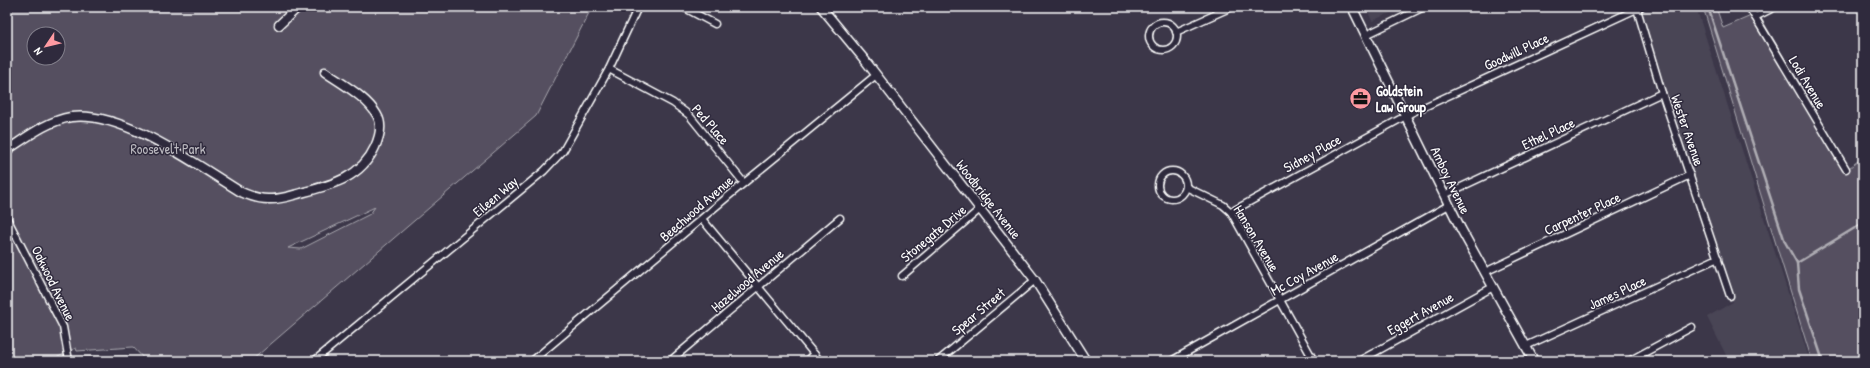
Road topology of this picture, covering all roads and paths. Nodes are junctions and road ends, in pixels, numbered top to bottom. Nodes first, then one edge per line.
1 (298, 7) edge
2 (638, 7) edge
3 (683, 7) edge
4 (821, 7) edge
5 (1232, 7) edge
6 (1352, 7) edge
7 (1424, 7) edge
8 (1749, 7) edge
9 (1775, 7) edge
10 (1639, 8) edge
11 (1755, 16) junction
12 (715, 24) dead end
13 (279, 25) dead end
14 (1176, 32) junction
15 (1366, 35) junction
16 (609, 69) junction
17 (326, 72) dead end
18 (876, 75) junction
19 (1662, 93) junction
20 (1406, 116) junction
21 (7, 150) edge
22 (1846, 169) dead end
23 (1690, 175) junction
24 (744, 183) junction
25 (1186, 187) junction
26 (1444, 194) junction
27 (1449, 205) junction
28 (980, 209) junction
29 (1231, 212) junction
30 (7, 218) edge
31 (840, 218) dead end
32 (702, 219) junction
33 (1718, 258) junction
34 (1485, 272) junction
35 (902, 276) dead end
36 (1034, 280) junction
37 (1493, 287) junction
38 (757, 288) junction
39 (1730, 296) dead end
40 (1280, 300) junction
41 (1692, 327) dead end
42 (1526, 346) junction
43 (814, 354) junction
44 (69, 361) edge
45 (314, 361) edge
46 (532, 361) edge
47 (670, 361) edge
48 (806, 361) edge
49 (820, 361) edge
50 (938, 361) edge
51 (1086, 361) edge
52 (1171, 361) edge
53 (1314, 361) edge
54 (1359, 361) edge
55 (1532, 361) edge
56 (1629, 361) edge

1 - 13 street
2 - 16 street, Eileen Way
3 - 12 street
4 - 18 street, Woodbridge Avenue
5 - 14 street
6 - 15 street, Amboy Avenue
7 - 15 street
8 - 11 street, Lodi Avenue
9 - 11 street
10 - 19 street, Wester Avenue
10 - 20 street, Goodwill Place
11 - 22 street, Lodi Avenue
14 - 14 street
15 - 20 street, Amboy Avenue
16 - 24 street, Ped Place
16 - 45 street, Eileen Way
17 - 21 street
18 - 24 street, Beechwood Avenue
18 - 28 street, Woodbridge Avenue
19 - 23 street, Wester Avenue
19 - 26 street, Ethel Place
20 - 26 street, Amboy Avenue
20 - 29 street, Sidney Place
23 - 33 street, Wester Avenue
23 - 34 street, Carpenter Place
24 - 32 street, Beechwood Avenue
25 - 25 street, Hanson Avenue
25 - 29 street, Hanson Avenue
26 - 27 street, Amboy Avenue
27 - 34 street, Amboy Avenue
27 - 40 street, Mc Coy Avenue
28 - 35 street, Stonegate Drive
28 - 36 street, Woodbridge Avenue
29 - 40 street, Hanson Avenue
30 - 44 street, Oakwood Avenue
31 - 38 street, Hazelwood Avenue
32 - 38 street
32 - 46 street, Beechwood Avenue
33 - 39 street, Wester Avenue
33 - 42 street, James Place
34 - 37 street, Amboy Avenue
36 - 50 street, Spear Street
36 - 51 street, Woodbridge Avenue
37 - 42 street, Amboy Avenue
37 - 54 street, Eggert Avenue
38 - 43 street
38 - 47 street, Hazelwood Avenue
40 - 52 street, Mc Coy Avenue
40 - 53 street, Hanson Avenue
41 - 56 street
42 - 55 street, Amboy Avenue
43 - 48 street
43 - 49 street

